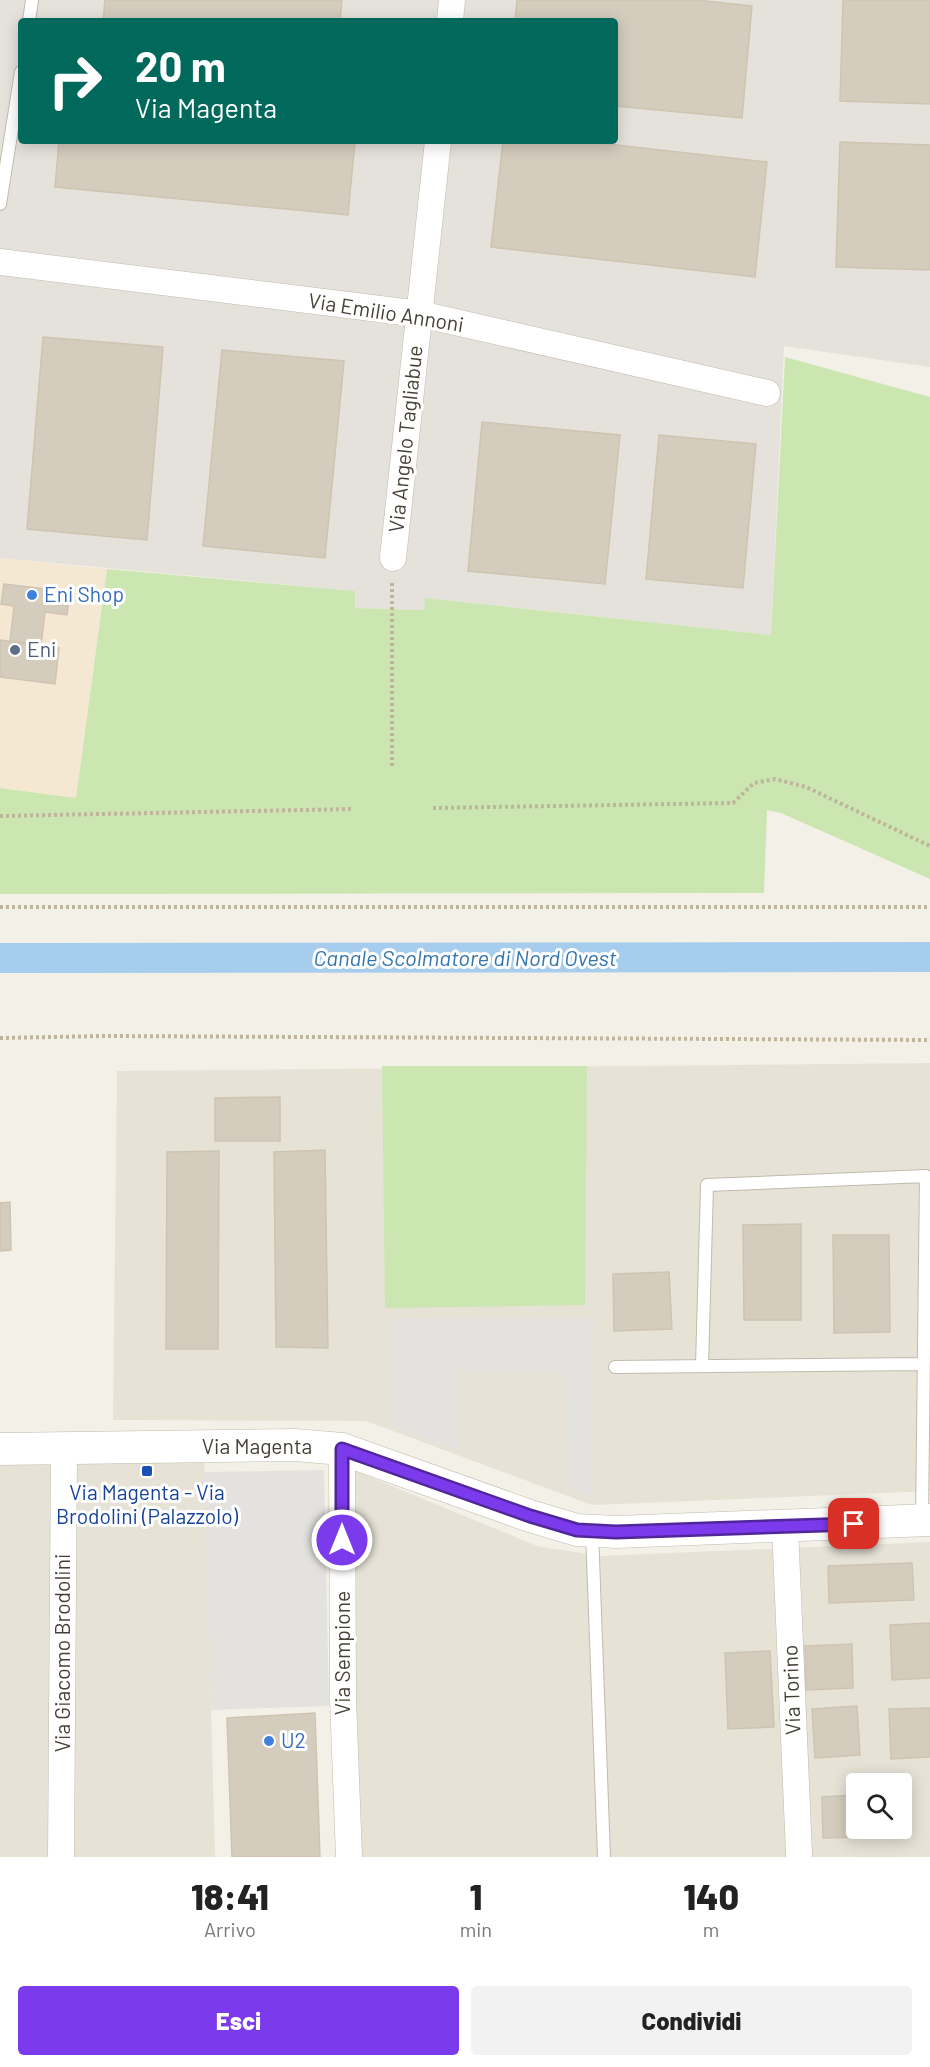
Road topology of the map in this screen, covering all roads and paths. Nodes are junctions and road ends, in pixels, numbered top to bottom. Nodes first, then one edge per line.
1 (33, 0) edge
2 (452, 0) edge
3 (30, 18) edge
4 (450, 18) edge
5 (18, 91) edge
6 (438, 144) edge
7 (0, 204) edge
8 (0, 262) edge
9 (420, 314) junction
10 (767, 393) dead end
11 (393, 558) joint
12 (392, 769) dead end
13 (354, 808) dead end
14 (433, 808) dead end
15 (0, 816) edge
16 (930, 846) edge
17 (0, 907) edge
18 (930, 907) edge
19 (0, 1038) edge
20 (930, 1040) edge
21 (922, 1364) junction
22 (702, 1366) junction
23 (615, 1367) dead end
24 (0, 1449) edge
25 (64, 1449) junction
26 (342, 1449) junction
27 (926, 1520) edge
28 (785, 1527) junction
29 (592, 1531) junction
30 (798, 1854) dead end
31 (61, 1857) edge
32 (349, 1857) edge
33 (604, 1857) edge

1 - 3 lane
2 - 4 street
5 - 7 lane
6 - 9 street, Via Angelo Tagliabue
8 - 9 street, Via Emilio Annoni
9 - 10 street, Via Emilio Annoni
9 - 11 street, Via Angelo Tagliabue
11 - 12 path
13 - 15 path
14 - 16 path
17 - 18 path
19 - 20 path
21 - 22 lane
21 - 22 lane
21 - 27 lane
22 - 23 lane
24 - 25 street, Via Magenta
25 - 26 street, Via Magenta
25 - 31 street, Via Giacomo Brodolini
26 - 29 street, Via Magenta
26 - 32 street, Via Sempione
27 - 28 street, Via Magenta
28 - 29 street, Via Magenta
28 - 30 street, Via Torino
29 - 33 lane

